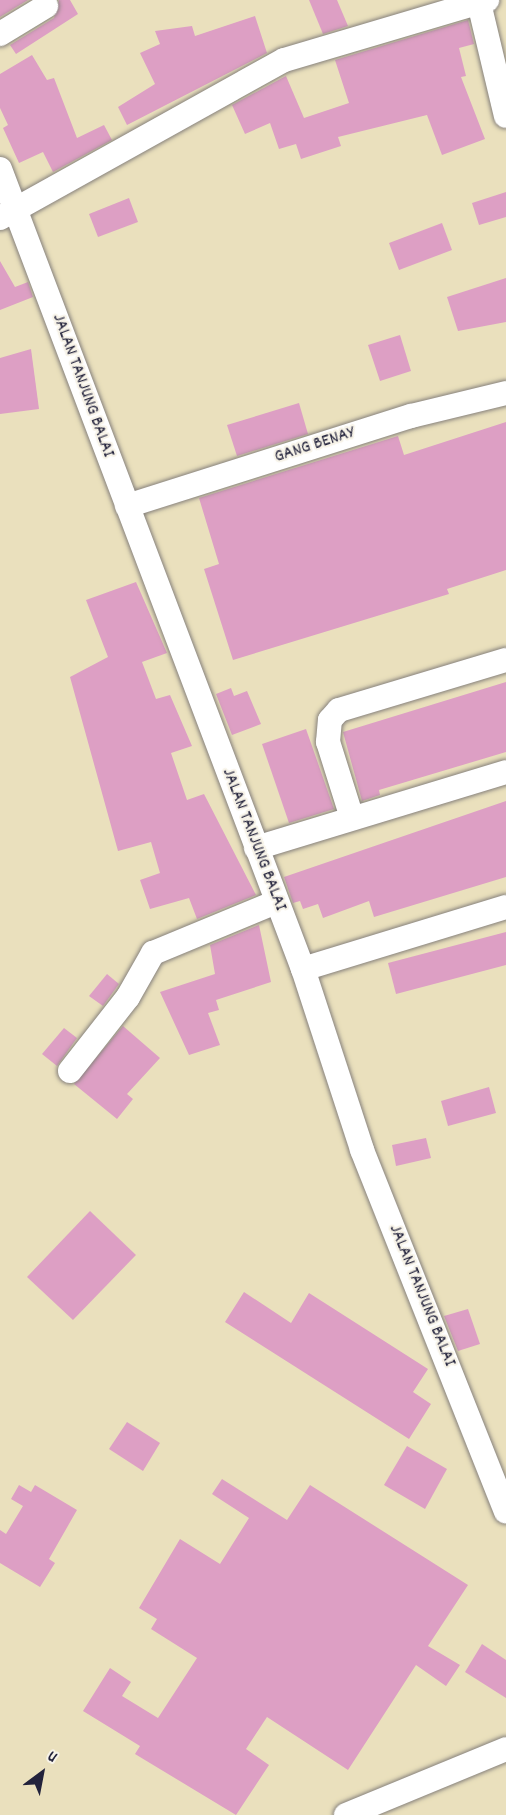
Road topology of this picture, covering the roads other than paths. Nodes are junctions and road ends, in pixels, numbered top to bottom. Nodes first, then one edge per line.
1 (483, 1) edge
2 (46, 6) dead end
3 (0, 34) edge
4 (506, 116) edge
5 (0, 169) edge
6 (8, 214) edge
7 (506, 393) edge
8 (127, 506) junction
9 (506, 660) edge
10 (506, 772) edge
11 (352, 818) junction
12 (256, 848) junction
13 (276, 902) junction
14 (506, 907) edge
15 (303, 969) junction
16 (70, 1071) dead end
17 (506, 1511) edge
18 (506, 1749) edge
19 (345, 1815) edge

1 - 4 street
1 - 6 street
2 - 3 street
5 - 6 street, JALAN TANJUNG BALAI
6 - 8 street, JALAN TANJUNG BALAI
7 - 8 street, GANG BENAY
8 - 12 street, JALAN TANJUNG BALAI
9 - 11 street
10 - 11 street
11 - 12 street
12 - 13 street, JALAN TANJUNG BALAI
13 - 15 street, JALAN TANJUNG BALAI
13 - 16 street
14 - 15 street
15 - 17 street, JALAN TANJUNG BALAI
18 - 19 street

